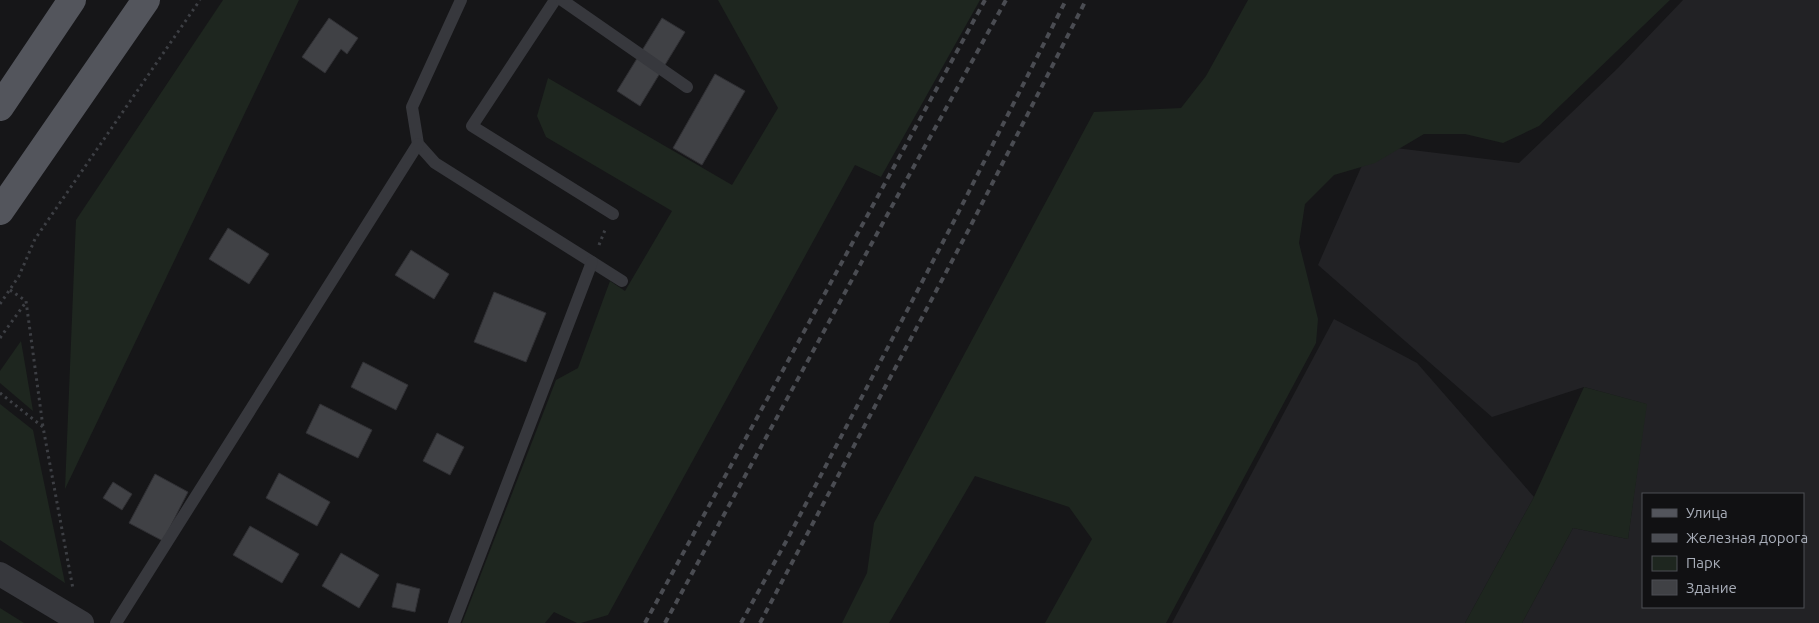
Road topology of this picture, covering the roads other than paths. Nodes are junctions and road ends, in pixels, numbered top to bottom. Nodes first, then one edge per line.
1 (146, 0) edge
2 (461, 0) edge
3 (555, 0) edge
4 (562, 0) edge
5 (66, 2) edge
6 (687, 87) dead end
7 (0, 107) edge
8 (418, 144) junction
9 (0, 211) edge
10 (613, 214) road end
11 (592, 262) junction
12 (622, 281) dead end
13 (0, 574) edge
14 (72, 614) edge
15 (116, 623) edge
16 (454, 623) edge

1 - 9 main road
2 - 8 lane
3 - 10 lane
4 - 6 lane
5 - 7 main road
8 - 11 lane
8 - 15 lane
11 - 12 lane
11 - 16 lane
13 - 14 street

